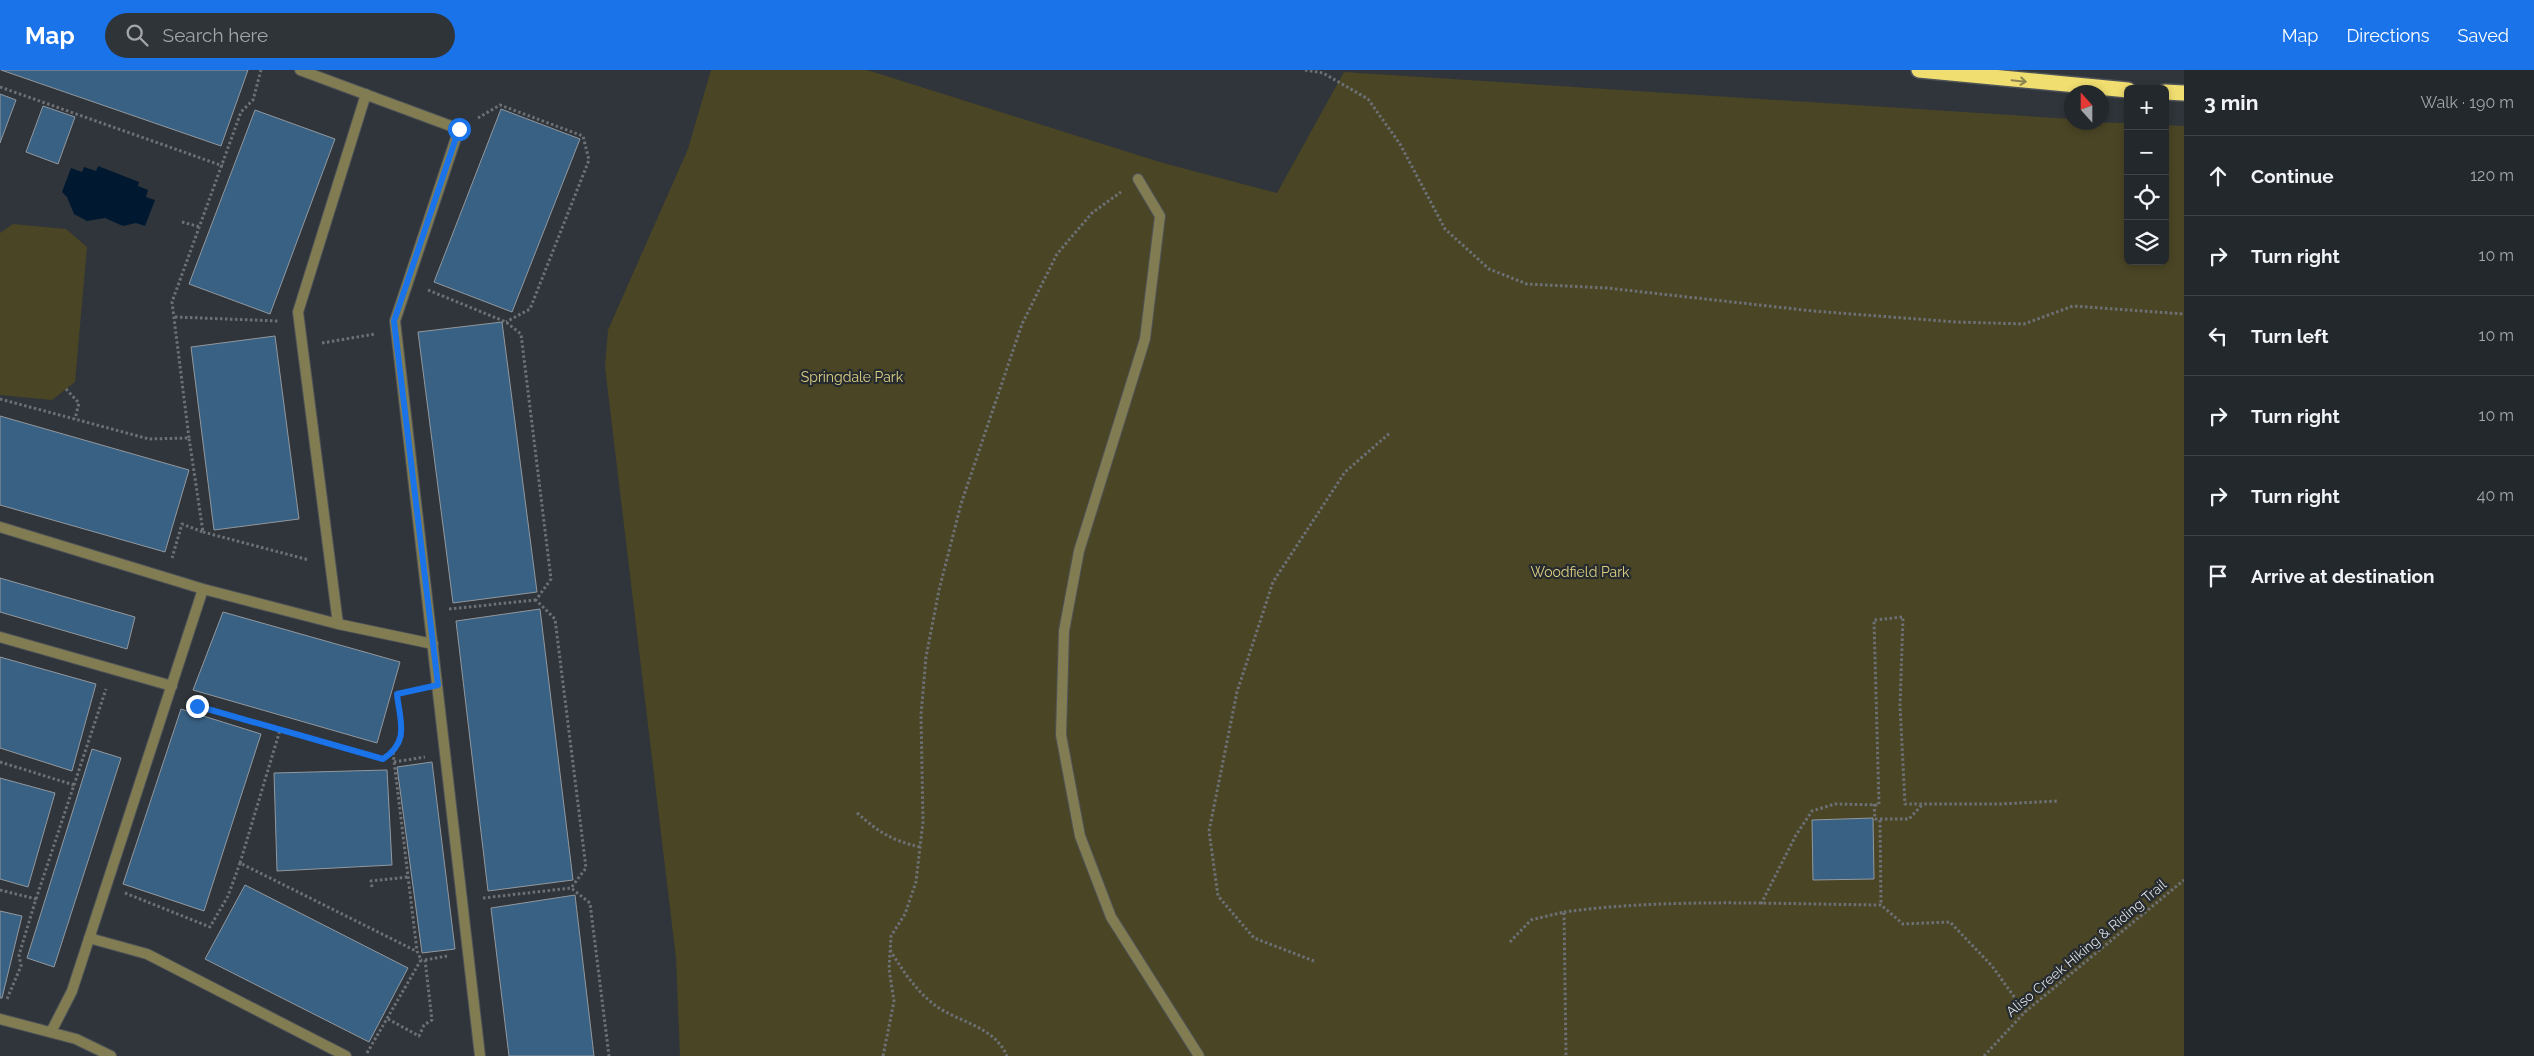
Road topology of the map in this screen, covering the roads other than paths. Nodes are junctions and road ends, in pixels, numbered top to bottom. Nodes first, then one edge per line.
1 (300, 70) edge
2 (1918, 70) edge
3 (2124, 90) edge
4 (2169, 92) edge
5 (2184, 92) edge
6 (366, 94) junction
7 (1138, 179) road end
8 (0, 527) edge
9 (203, 589) junction
10 (338, 624) junction
11 (0, 637) edge
12 (433, 644) junction
13 (172, 686) junction
14 (89, 938) junction
15 (0, 1019) edge
16 (51, 1032) junction
17 (111, 1056) edge
18 (346, 1056) edge
19 (480, 1056) edge
20 (1199, 1056) edge

1 - 6 lane
2 -> 3 highway
4 - 5 highway
6 - 10 lane
6 - 12 lane
7 - 20 lane
8 - 9 lane
9 - 10 lane
9 - 13 lane
10 - 12 lane
11 - 13 lane
12 - 19 lane
13 - 14 lane
14 - 16 lane
14 - 18 lane
15 - 16 lane
16 - 17 lane

